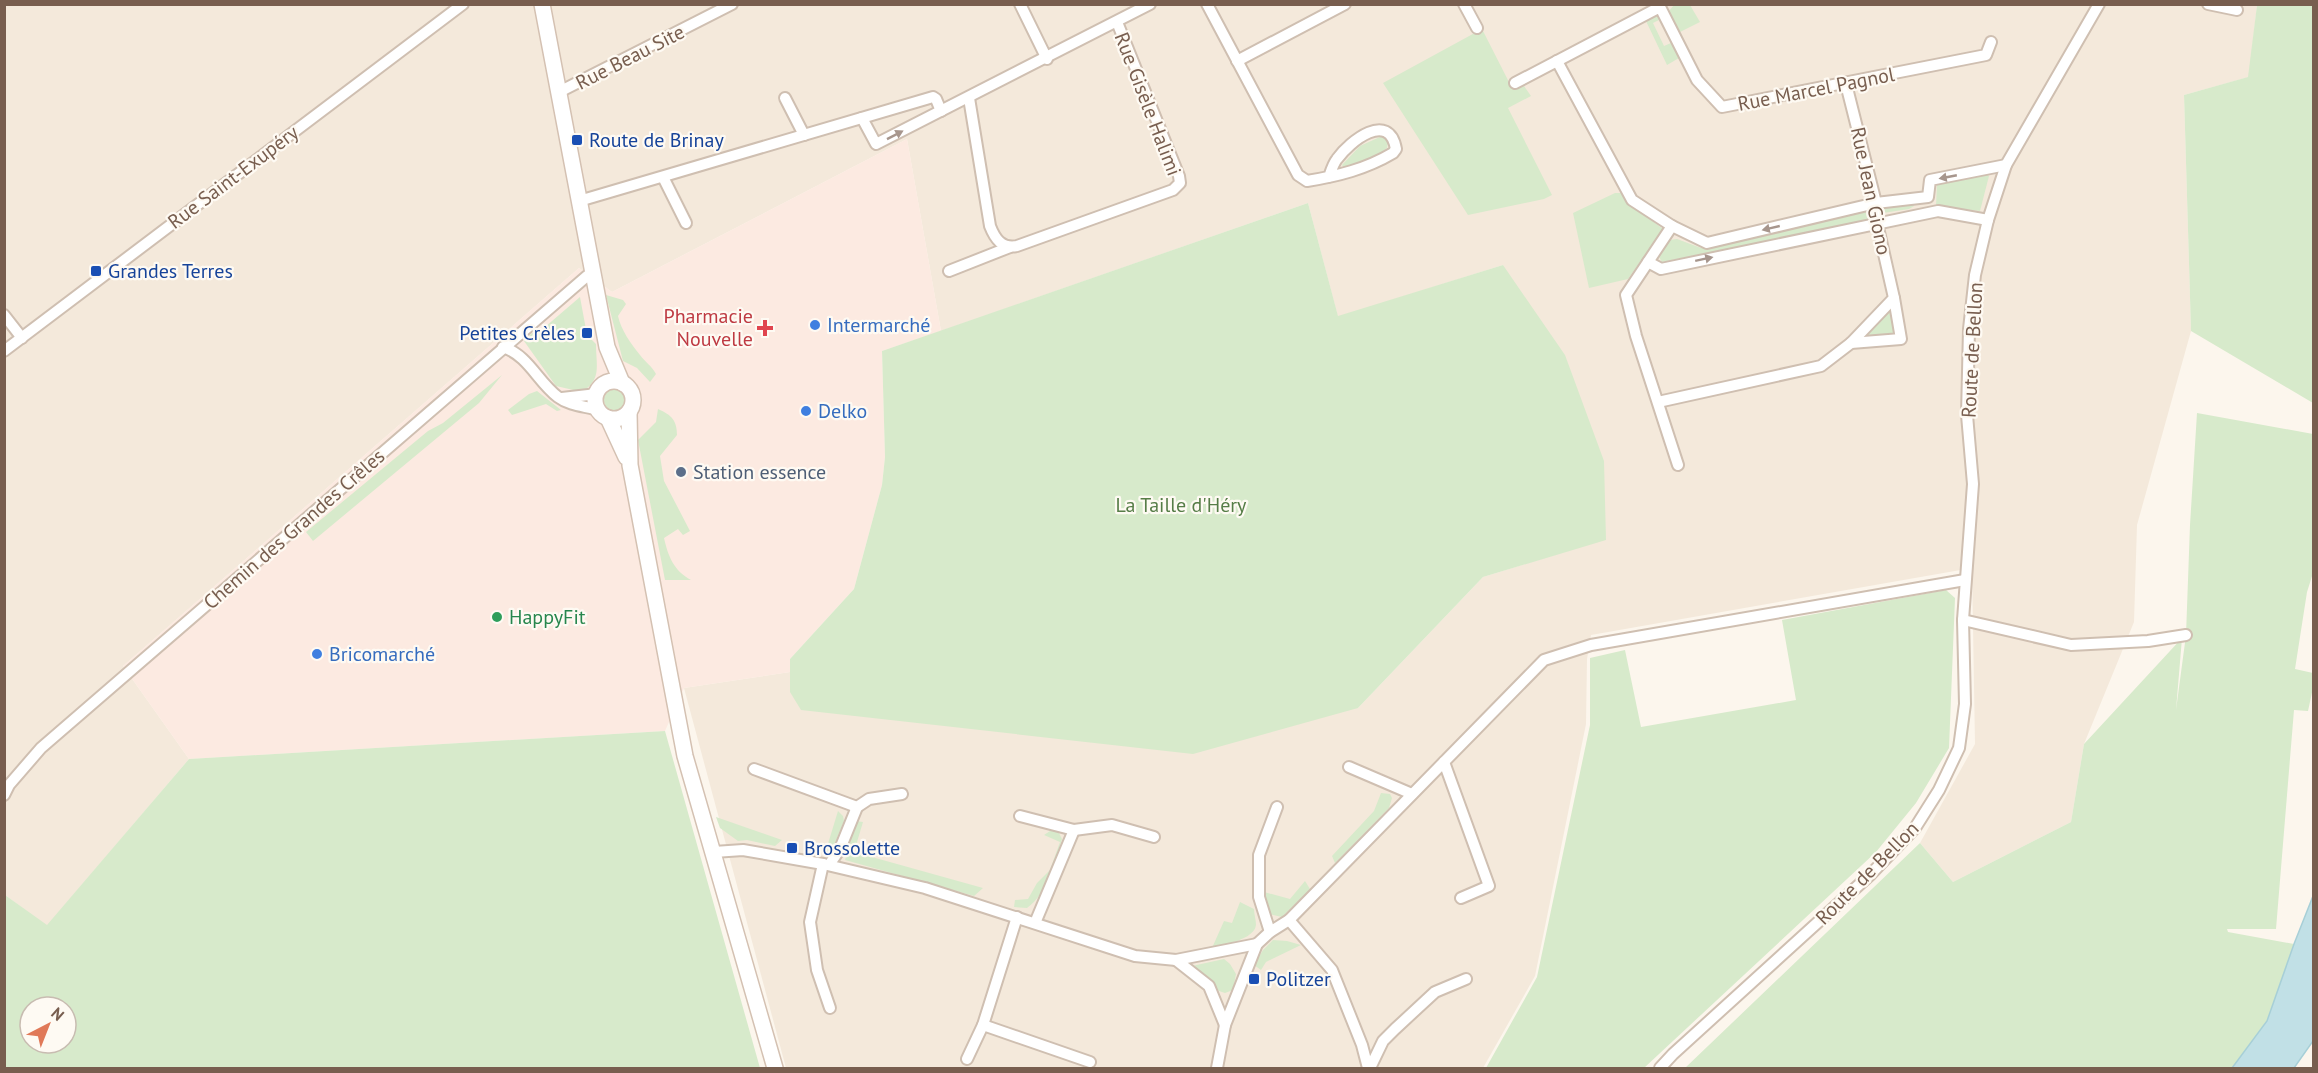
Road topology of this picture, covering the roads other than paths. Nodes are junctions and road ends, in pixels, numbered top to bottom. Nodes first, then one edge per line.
1 (463, 4) edge
2 (542, 4) edge
3 (732, 4) edge
4 (1020, 4) edge
5 (1150, 4) edge
6 (1207, 4) edge
7 (1345, 4) edge
8 (1464, 4) edge
9 (2099, 4) edge
10 (2208, 4) edge
11 (2237, 10) dead end
12 (1117, 22) junction
13 (1477, 28) dead end
14 (1991, 42) dead end
15 (1047, 59) junction
16 (1237, 61) junction
17 (1557, 61) junction
18 (1515, 83) dead end
19 (1846, 84) junction
20 (559, 92) junction
21 (785, 98) dead end
22 (969, 98) junction
23 (941, 111) junction
24 (862, 118) junction
25 (804, 135) junction
26 (2006, 165) junction
27 (663, 177) junction
28 (1329, 177) junction
29 (1928, 197) junction
30 (579, 201) junction
31 (1876, 203) junction
32 (1930, 213) junction
33 (1988, 220) junction
34 (686, 223) dead end
35 (1877, 223) junction
36 (1672, 226) junction
37 (1010, 247) junction
38 (1648, 262) junction
39 (949, 271) dead end
40 (593, 275) junction
41 (1894, 298) junction
42 (4, 315) edge
43 (22, 338) junction
44 (1851, 343) junction
45 (503, 347) junction
46 (607, 347) junction
47 (4, 351) edge
48 (622, 383) junction
49 (600, 389) junction
50 (559, 398) junction
51 (1658, 402) junction
52 (629, 412) junction
53 (603, 414) junction
54 (630, 465) junction
55 (1678, 465) dead end
56 (1965, 580) junction
57 (1963, 620) junction
58 (2186, 635) dead end
59 (1444, 762) junction
60 (1349, 767) dead end
61 (754, 769) dead end
62 (902, 794) dead end
63 (1413, 794) junction
64 (4, 795) edge
65 (857, 807) junction
66 (1277, 807) dead end
67 (1020, 816) dead end
68 (1074, 830) junction
69 (1154, 837) dead end
70 (714, 852) junction
71 (826, 864) junction
72 (1461, 898) dead end
73 (1017, 917) junction
74 (1289, 920) junction
75 (1035, 923) junction
76 (1270, 932) junction
77 (1257, 944) junction
78 (1176, 960) junction
79 (1466, 979) dead end
80 (830, 1008) dead end
81 (983, 1025) junction
82 (1225, 1025) junction
83 (1383, 1041) junction
84 (1362, 1045) junction
85 (967, 1059) dead end
86 (1090, 1062) dead end
87 (775, 1068) edge
88 (1217, 1068) edge
89 (1369, 1068) edge
90 (1660, 1068) edge

1 - 43 street, Rue Saint-Exupéry
2 - 20 main road
3 - 20 street, Rue Beau Site
4 - 15 street
5 - 12 street
6 - 16 street
7 - 16 street
8 - 13 street
9 - 26 street, Route de Bellon
10 - 11 street
12 - 15 street
12 - 37 street, Rue Gisèle Halimi
14 - 19 street, Rue Marcel Pagnol
15 - 22 street
16 - 28 street
17 - 18 street, Rue Marcel Pagnol
17 - 19 street, Rue Marcel Pagnol
17 - 36 street
19 - 31 street, Rue Jean Giono
20 - 30 main road
21 - 25 street
22 - 23 street
22 - 37 street
23 - 24 street
24 -> 23 street
24 - 25 street
25 - 27 street
26 -> 29 street
26 - 33 street, Route de Bellon
27 - 30 street
27 - 34 street
28 - 28 street
29 - 31 street
29 - 32 street
30 - 40 main road
31 - 35 street, Rue Jean Giono
31 -> 36 street
32 - 33 street
32 - 35 street
33 - 56 street, Route de Bellon
38 -> 35 street
35 - 41 street, Rue Jean Giono
36 - 38 street
37 - 39 street, Rue Gisèle Halimi
38 - 51 street
40 - 45 street, Chemin des Grandes Crêles
40 - 46 main road
41 - 44 street
41 - 44 street, Rue Jean Giono
42 - 43 street
43 - 47 street, Rue Saint-Exupéry
44 - 51 street
45 - 50 street
45 - 64 street, Chemin des Grandes Crêles
46 - 48 main road
46 - 49 main road
48 - 49 main road
48 - 52 main road
49 - 50 street
49 - 53 main road
50 - 53 street
51 - 55 street
52 - 53 main road
52 - 54 main road
53 - 54 main road
54 - 70 main road
56 - 57 street, Route de Bellon
56 - 59 street
57 - 58 street
57 - 90 street, Route de Bellon
59 - 63 street
59 - 72 street
60 - 63 street
61 - 65 street
62 - 65 street
63 - 74 street
65 - 71 street
66 - 76 street
67 - 68 street
68 - 69 street
68 - 75 street
70 - 71 street
70 - 87 main road
71 - 73 street
71 - 80 street
73 - 75 street
73 - 81 street
74 - 76 street
74 - 84 street
75 - 78 street
76 - 77 street
77 - 78 street
77 - 82 street
78 - 82 street
79 - 83 street
81 - 85 street
81 - 86 street
82 - 88 street
83 - 84 street
83 - 89 street
84 - 89 street

